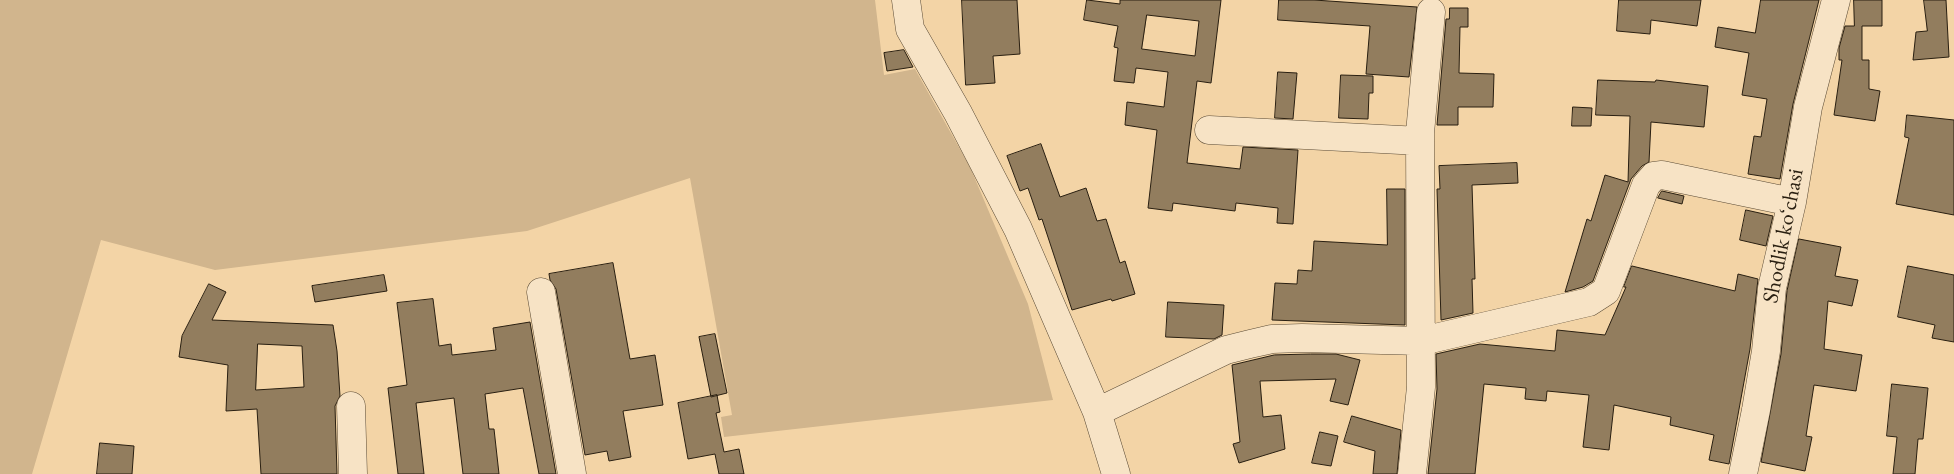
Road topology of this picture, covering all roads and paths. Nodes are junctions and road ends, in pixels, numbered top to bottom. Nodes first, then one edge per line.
1 (906, 0) edge
2 (1836, 0) edge
3 (1431, 12) dead end
4 (1209, 130) dead end
5 (1420, 141) junction
6 (1792, 202) junction
7 (541, 292) dead end
8 (1422, 341) junction
9 (351, 406) dead end
10 (1097, 412) junction
11 (353, 474) edge
12 (572, 474) edge
13 (1116, 474) edge
14 (1412, 474) edge
15 (1743, 474) edge

1 - 10 street
2 - 6 street, Shodlik koʻchasi
3 - 5 street
4 - 5 street
5 - 8 street
6 - 8 street
6 - 15 street, Shodlik koʻchasi
7 - 12 street
8 - 10 street
8 - 14 street
9 - 11 street
10 - 13 street

